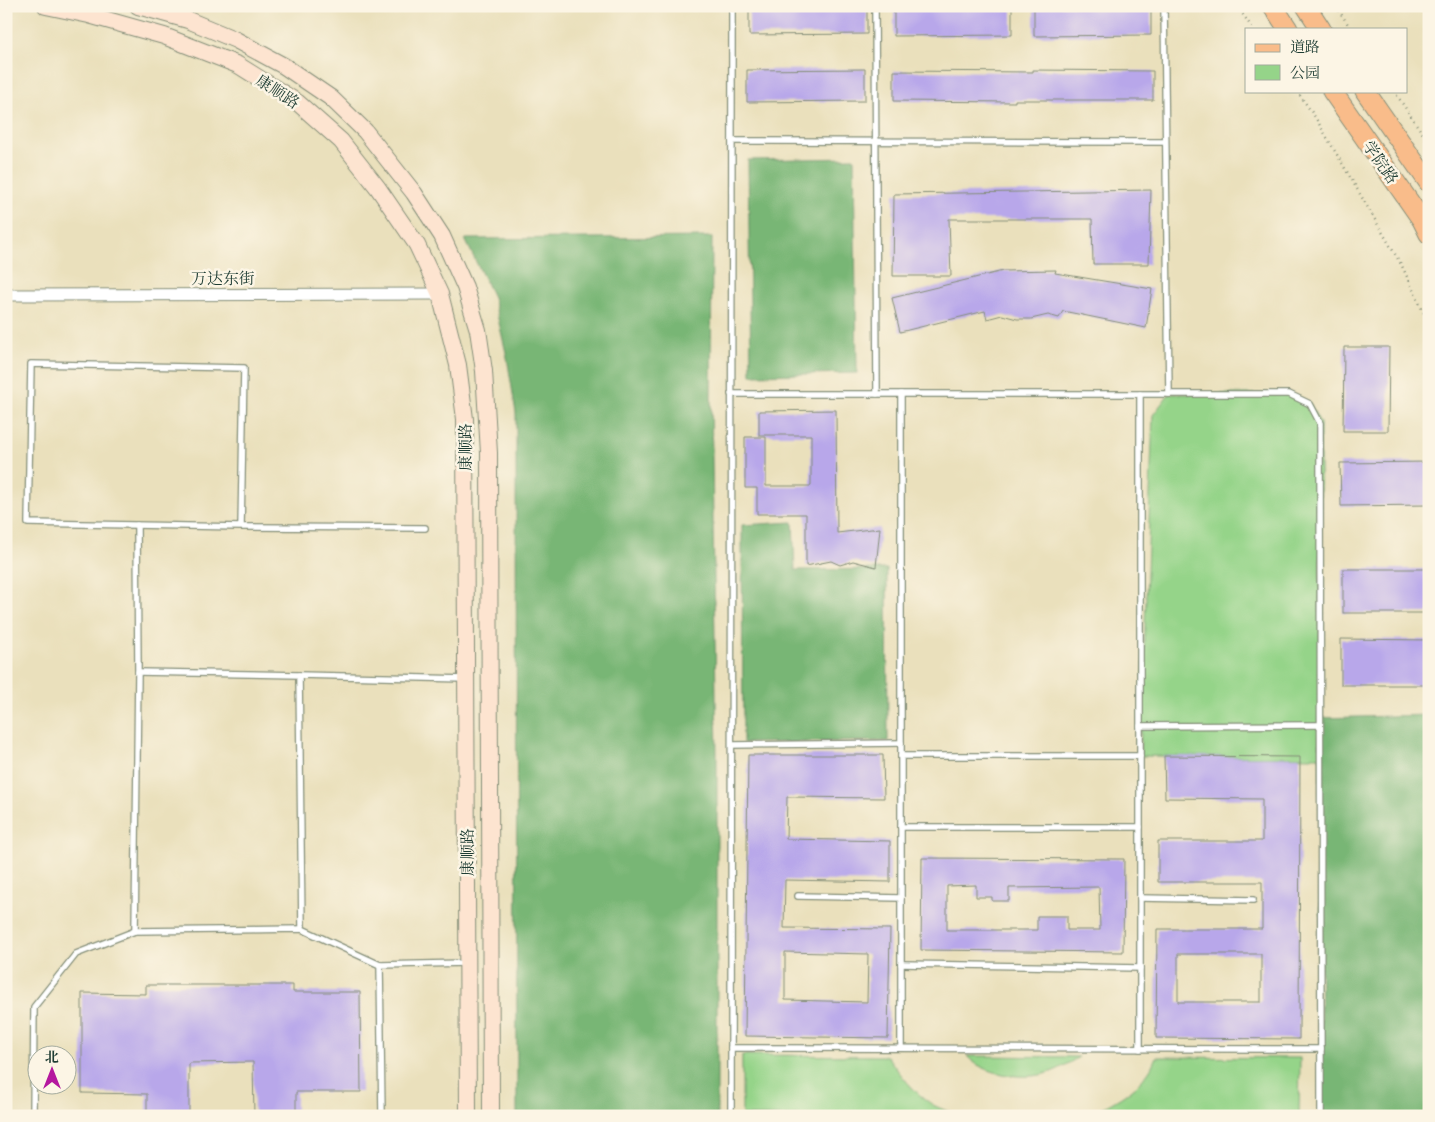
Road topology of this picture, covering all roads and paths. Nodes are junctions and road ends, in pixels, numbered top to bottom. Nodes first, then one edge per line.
1 (46, 6) edge
2 (138, 6) edge
3 (732, 6) edge
4 (875, 6) edge
5 (1164, 6) edge
6 (1237, 6) edge
7 (1273, 6) edge
8 (1306, 6) edge
9 (1336, 6) edge
10 (1252, 28) edge
11 (1287, 28) edge
12 (1320, 28) edge
13 (1350, 28) edge
14 (1298, 92) edge
15 (1333, 92) edge
16 (1366, 92) edge
17 (1395, 92) edge
18 (732, 141) junction
19 (877, 142) junction
20 (1165, 142) junction
21 (1429, 143) edge
22 (1429, 184) edge
23 (1429, 234) edge
24 (440, 294) junction
25 (6, 295) edge
26 (1429, 324) edge
27 (731, 394) junction
28 (877, 394) junction
29 (901, 394) junction
30 (1140, 394) junction
31 (1169, 394) junction
32 (137, 525) junction
33 (241, 527) junction
34 (425, 528) dead end
35 (138, 672) junction
36 (299, 675) junction
37 (466, 679) junction
38 (1320, 725) junction
39 (1140, 726) junction
40 (901, 743) junction
41 (732, 745) junction
42 (901, 756) junction
43 (1140, 756) junction
44 (901, 827) junction
45 (1140, 827) junction
46 (798, 896) dead end
47 (901, 898) junction
48 (1140, 898) junction
49 (1253, 900) dead end
50 (302, 929) junction
51 (136, 931) junction
52 (468, 963) junction
53 (901, 964) junction
54 (380, 965) junction
55 (1140, 968) junction
56 (731, 1048) junction
57 (901, 1048) junction
58 (1140, 1049) junction
59 (1321, 1049) junction
60 (33, 1116) edge
61 (382, 1116) edge
62 (468, 1116) edge
63 (491, 1116) edge
64 (731, 1116) edge
65 (1321, 1116) edge

1 - 24 main road, 康顺路
2 - 63 main road, 康顺路
3 - 18 lane
4 - 19 lane
5 - 20 lane
6 - 10 path
7 - 11 main road
8 - 12 main road
9 - 13 path
14 - 26 path
15 - 23 main road, 学院路
16 - 22 main road, 学院路
17 - 21 path
18 - 19 lane
18 - 27 lane
19 - 20 lane
19 - 28 lane
20 - 31 lane
24 - 25 street, 万达东街
24 - 37 main road, 康顺路
27 - 28 lane
27 - 41 lane
28 - 29 lane
29 - 30 lane
29 - 40 lane
30 - 31 lane
30 - 39 lane
31 - 38 lane
32 - 33 lane
32 - 33 lane
32 - 35 lane
33 - 34 lane
35 - 36 lane
35 - 51 lane
36 - 37 lane
36 - 50 lane
37 - 52 main road, 康顺路
38 - 39 lane
38 - 59 lane
39 - 43 lane
40 - 41 lane
40 - 42 lane
41 - 56 lane
42 - 43 lane
42 - 44 lane
43 - 45 lane
44 - 45 lane
44 - 47 lane
45 - 48 lane
46 - 47 lane
47 - 53 lane
48 - 49 lane
48 - 55 lane
50 - 51 lane
50 - 54 lane
51 - 60 lane
52 - 54 lane
52 - 62 main road, 康顺路
53 - 55 lane
53 - 57 lane
54 - 61 lane
55 - 58 lane
56 - 57 lane
56 - 64 lane
57 - 58 lane
58 - 59 lane
59 - 65 lane

